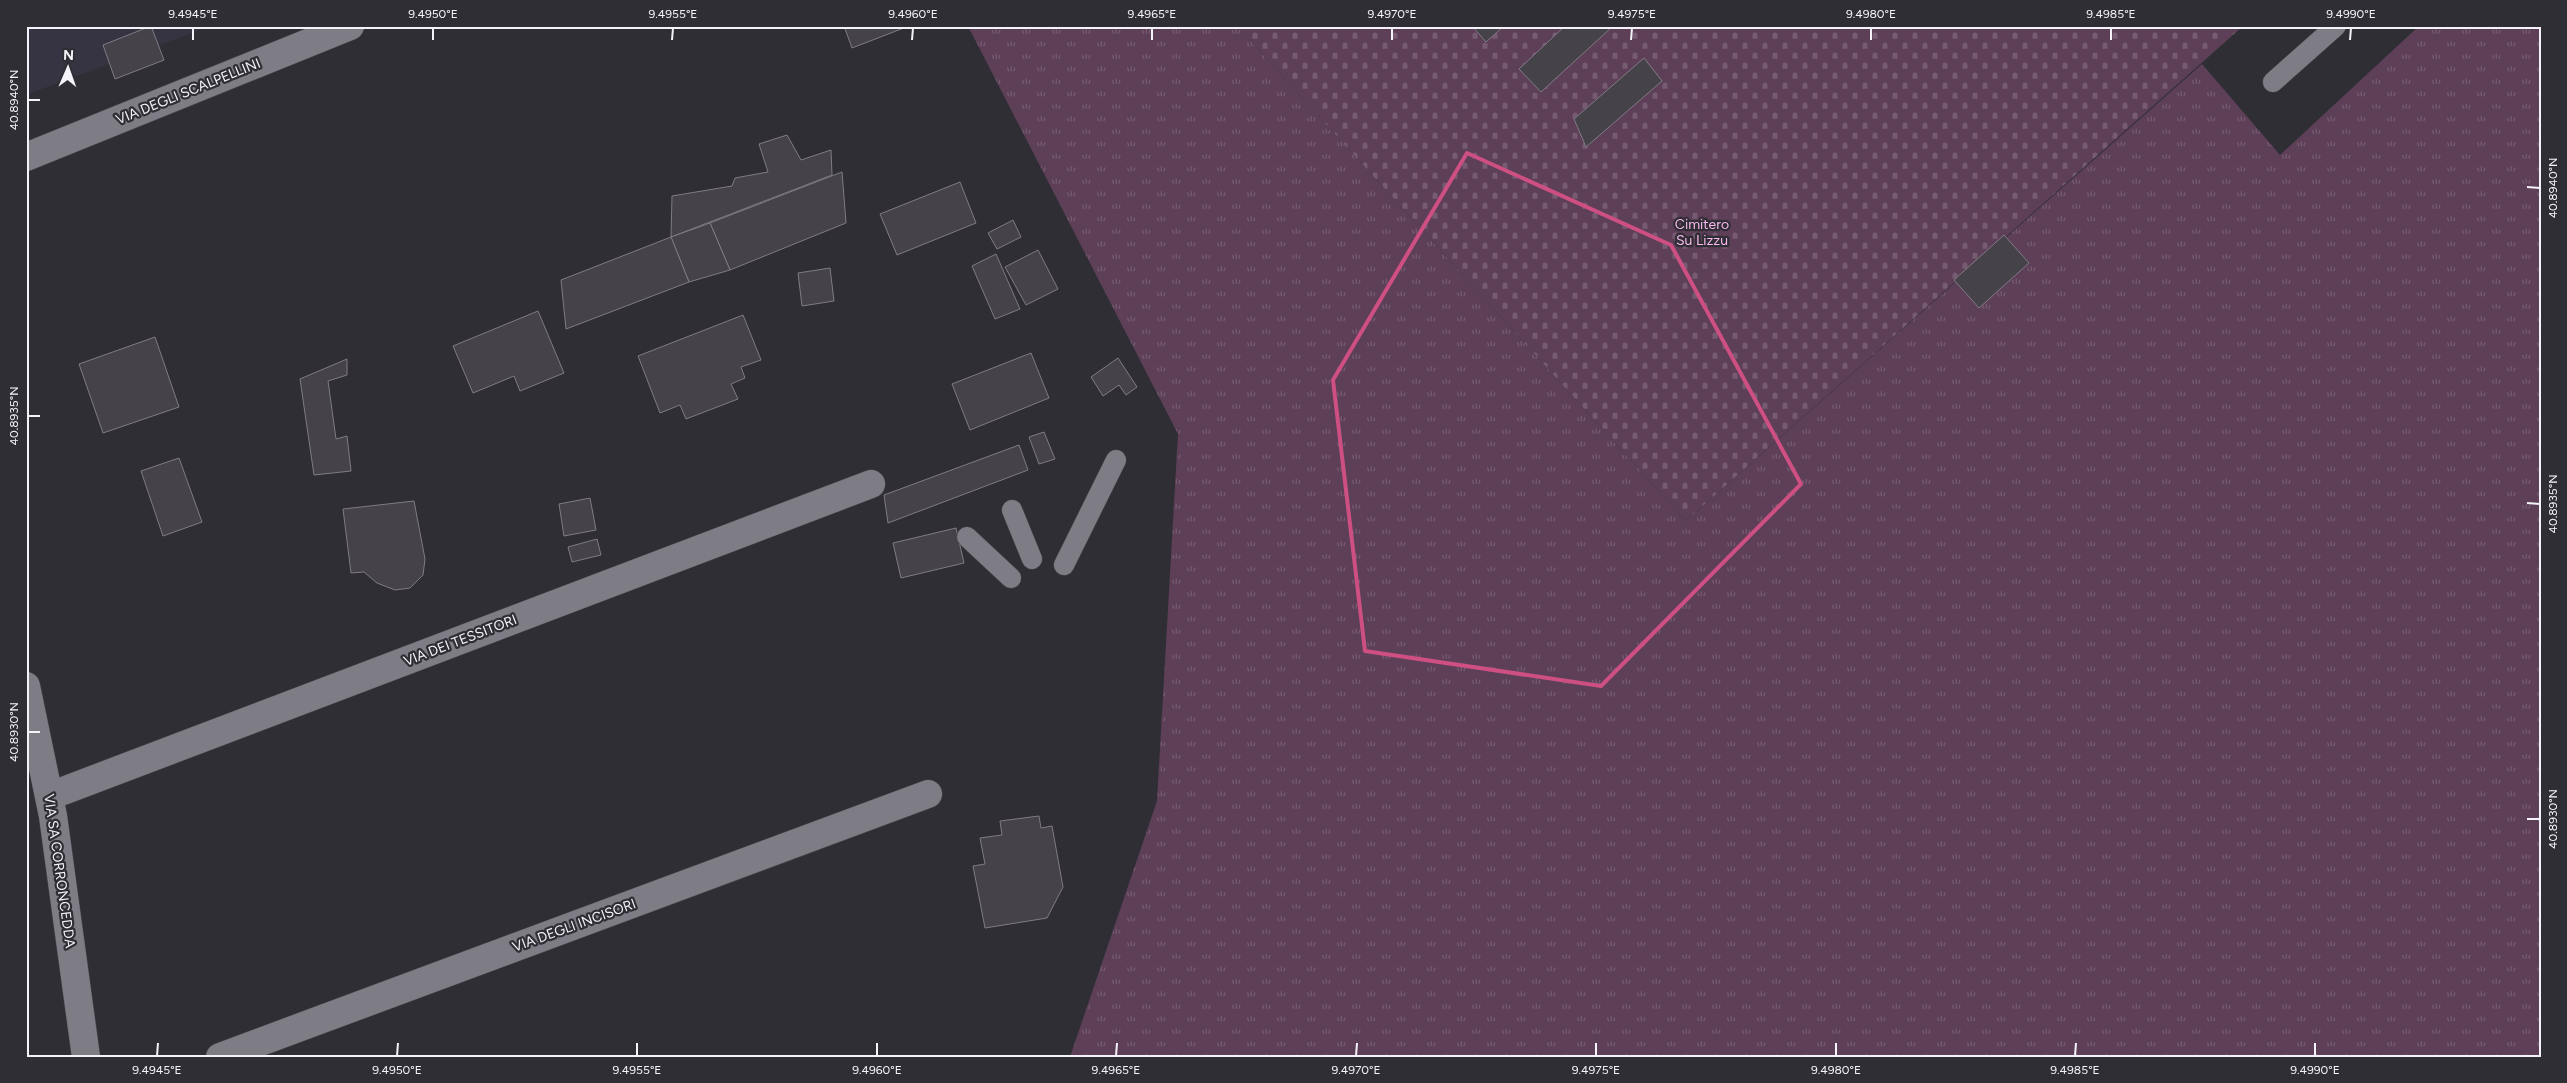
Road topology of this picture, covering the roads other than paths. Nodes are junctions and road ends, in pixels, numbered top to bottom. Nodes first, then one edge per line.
1 (350, 26) edge
2 (2336, 26) edge
3 (2273, 82) dead end
4 (26, 157) edge
5 (1116, 460) dead end
6 (871, 484) dead end
7 (1012, 510) dead end
8 (967, 537) dead end
9 (1032, 559) dead end
10 (1064, 565) dead end
11 (1011, 578) dead end
12 (26, 686) edge
13 (928, 794) dead end
14 (50, 796) junction
15 (86, 1057) edge
16 (220, 1057) edge

1 - 4 street, VIA DEGLI SCALPELLINI
2 - 3 lane
5 - 10 lane
6 - 14 street, VIA DEI TESSITORI
7 - 9 lane
8 - 11 lane
12 - 14 street, VIA SA CORRONCEDDA
13 - 16 street, VIA DEGLI INCISORI
14 - 15 street, VIA SA CORRONCEDDA

